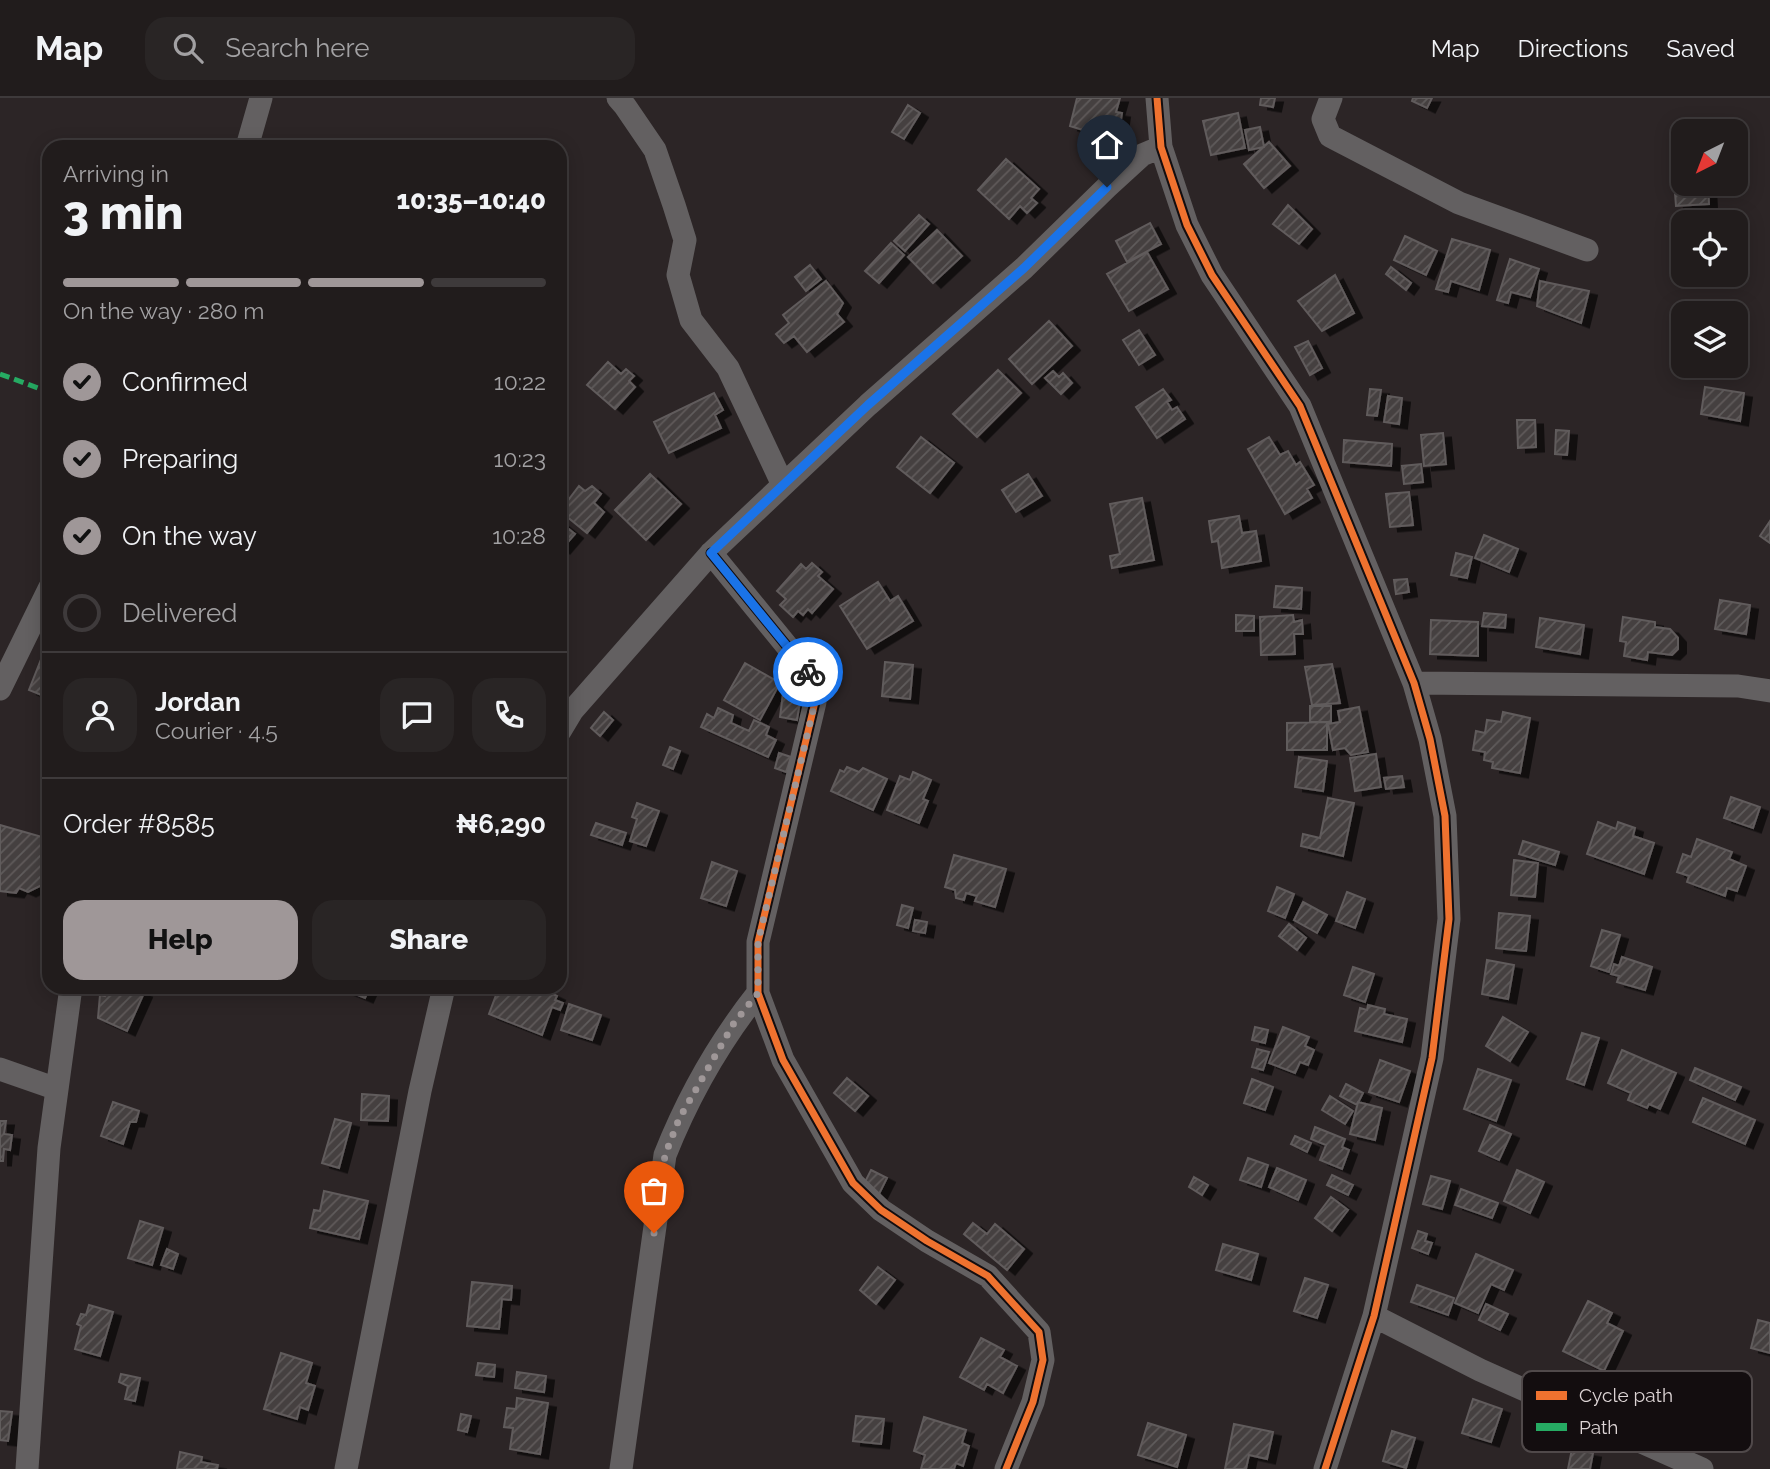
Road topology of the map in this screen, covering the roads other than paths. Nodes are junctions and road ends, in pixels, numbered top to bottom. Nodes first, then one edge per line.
1 (261, 98) edge
2 (618, 98) edge
3 (1157, 98) edge
4 (1331, 98) edge
5 (249, 140) edge
6 (1161, 147) junction
7 (1587, 250) dead end
8 (783, 485) junction
9 (711, 553) junction
10 (42, 603) edge
11 (1414, 683) junction
12 (0, 689) edge
13 (1770, 691) edge
14 (567, 719) edge
15 (758, 993) junction
16 (70, 994) edge
17 (442, 994) edge
18 (0, 1069) edge
19 (57, 1089) junction
20 (1374, 1316) junction
21 (1522, 1389) edge
22 (1664, 1452) edge
23 (27, 1469) edge
24 (346, 1469) edge
25 (621, 1469) edge
26 (1006, 1469) edge
27 (1325, 1469) edge
28 (1702, 1469) edge

1 - 5 street
2 - 8 street
3 - 6 street
4 - 7 street
6 - 8 street
6 - 11 street
8 - 9 street
9 - 14 street
9 - 15 street
10 - 12 street
11 - 13 street
11 - 20 street
15 - 25 street
15 - 26 street
16 - 19 street
17 - 24 street
18 - 19 street
19 - 23 street
20 - 21 street
20 - 27 street
22 - 28 street

